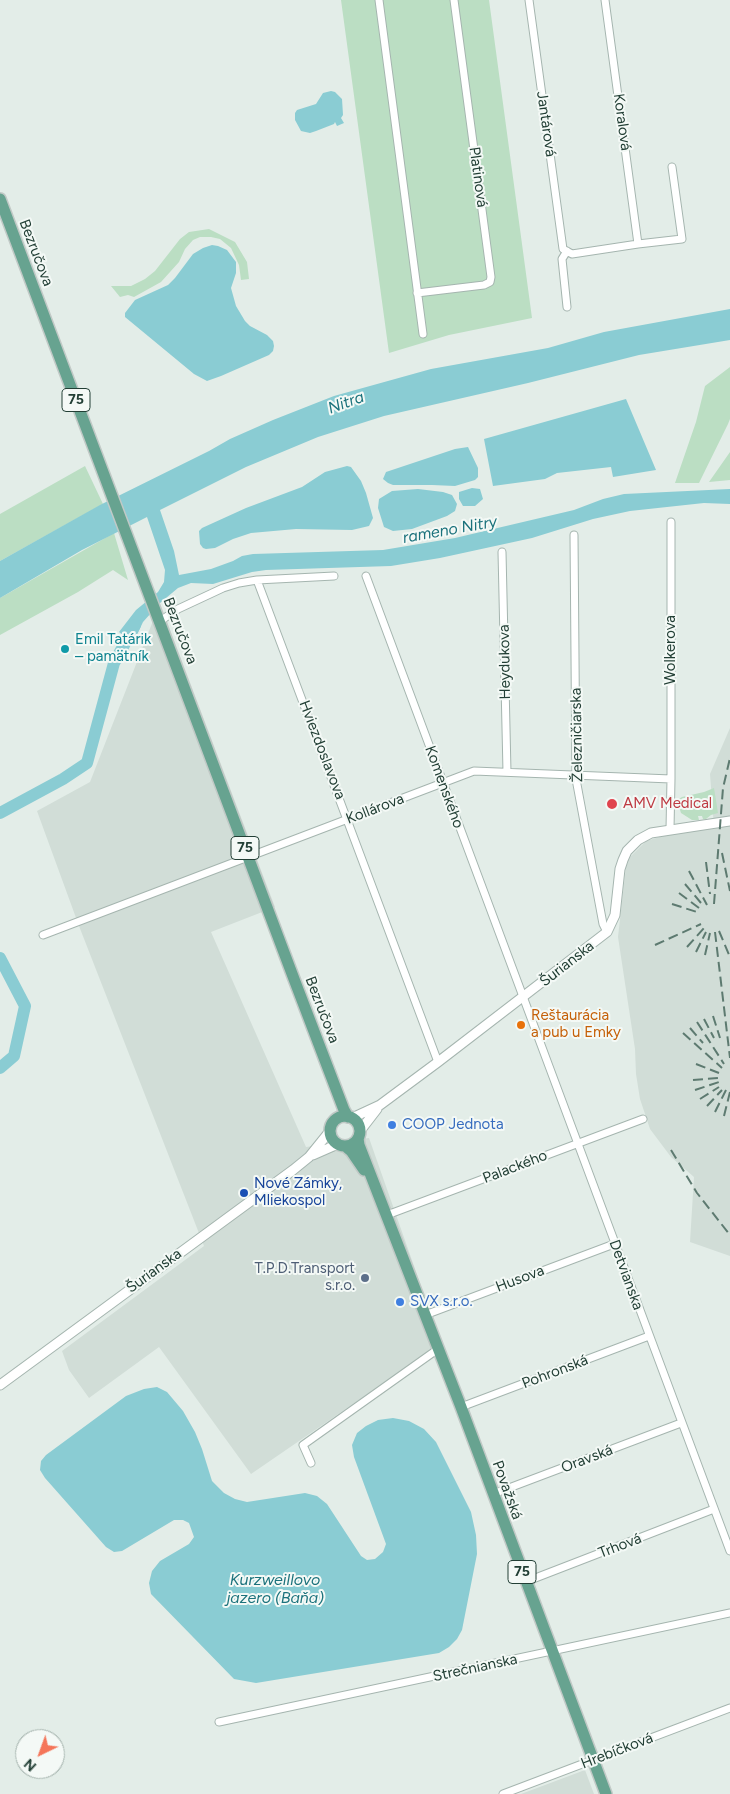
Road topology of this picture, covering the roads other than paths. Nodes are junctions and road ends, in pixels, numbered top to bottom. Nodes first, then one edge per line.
1 (379, 0) edge
2 (454, 0) edge
3 (529, 0) edge
4 (605, 0) edge
5 (672, 166) dead end
6 (0, 199) edge
7 (638, 244) junction
8 (565, 250) junction
9 (417, 293) junction
10 (567, 307) dead end
11 (423, 334) dead end
12 (672, 522) dead end
13 (574, 535) dead end
14 (502, 552) dead end
15 (334, 576) dead end
16 (366, 576) dead end
17 (257, 580) junction
18 (160, 618) junction
19 (508, 772) junction
20 (576, 774) junction
21 (671, 778) junction
22 (442, 784) junction
23 (348, 819) junction
24 (730, 821) edge
25 (670, 829) junction
26 (248, 857) junction
27 (607, 932) junction
28 (43, 935) dead end
29 (523, 998) junction
30 (438, 1062) junction
31 (331, 1074) junction
32 (380, 1105) junction
33 (350, 1117) junction
34 (643, 1119) dead end
35 (332, 1126) junction
36 (359, 1134) junction
37 (577, 1143) junction
38 (341, 1145) junction
39 (309, 1157) junction
40 (379, 1196) junction
41 (387, 1215) junction
42 (614, 1244) junction
43 (425, 1315) junction
44 (649, 1336) junction
45 (438, 1349) junction
46 (0, 1385) edge
47 (461, 1408) junction
48 (681, 1423) junction
49 (311, 1463) dead end
50 (493, 1494) junction
51 (714, 1509) junction
52 (730, 1551) edge
53 (526, 1582) junction
54 (730, 1614) edge
55 (552, 1652) junction
56 (730, 1708) edge
57 (219, 1722) dead end
58 (593, 1760) junction
59 (503, 1794) edge
60 (606, 1794) edge

1 - 9 street
2 - 9 street, Platinová
3 - 8 street, Jantárová
4 - 7 street, Koralová
5 - 7 street
6 - 18 main road, Bezručova / 75
7 - 8 street
8 - 10 street, Jantárová
9 - 11 street
12 - 21 street, Wolkerova
13 - 20 street, Železničiarska
14 - 19 street, Heydukova
15 - 17 street
16 - 22 street, Komenského
17 - 18 street
17 - 23 street, Hviezdoslavova
18 - 26 main road, Bezručova / 75
19 - 20 street, Kollárova
19 - 22 street, Kollárova
20 - 21 street, Kollárova
20 - 27 street, Železničiarska
21 - 25 street
22 - 23 street, Kollárova
22 - 29 street, Komenského
23 - 26 street, Kollárova
23 - 30 street, Hviezdoslavova
24 - 25 street, Šurianska
25 - 27 street, Šurianska
26 - 28 street, Kollárova
26 - 31 main road, Bezručova / 75
27 - 29 street, Šurianska
29 - 30 street, Šurianska
29 - 37 street, Detvianska
30 - 32 street, Šurianska
31 - 33 main road, Bezručova / 75
31 - 35 main road, Bezručova / 75
32 - 33 street, Šurianska
32 - 36 street, Šurianska
33 - 35 main road
33 - 36 main road, Bezručova / 75
34 - 37 street, Palackého
35 - 38 main road, Bezručova / 75
35 - 39 street, Šurianska
36 - 38 main road
36 - 40 main road, Považská / 75
37 - 41 street, Palackého
37 - 42 street, Detvianska
38 - 39 street, Šurianska
38 - 40 main road, Považská / 75
39 - 46 street, Šurianska
40 - 41 main road, Považská / 75
41 - 43 main road, Považská / 75
42 - 43 street, Husova
42 - 44 street, Detvianska
43 - 45 main road, Považská / 75
44 - 47 street, Pohronská
44 - 48 street, Detvianska
45 - 47 main road, Považská / 75
45 - 49 street
47 - 50 main road, Považská / 75
48 - 50 street, Oravská
48 - 51 street, Detvianska
50 - 53 main road, Považská / 75
51 - 52 street, Detvianska
51 - 53 street, Trhová
53 - 55 main road, Považská / 75
54 - 55 street, Strečnianska
55 - 57 street, Strečnianska
55 - 58 main road, Považská / 75
56 - 58 street, Hrebíčková
58 - 59 street, Hrebíčková
58 - 60 main road, Považská / 75

